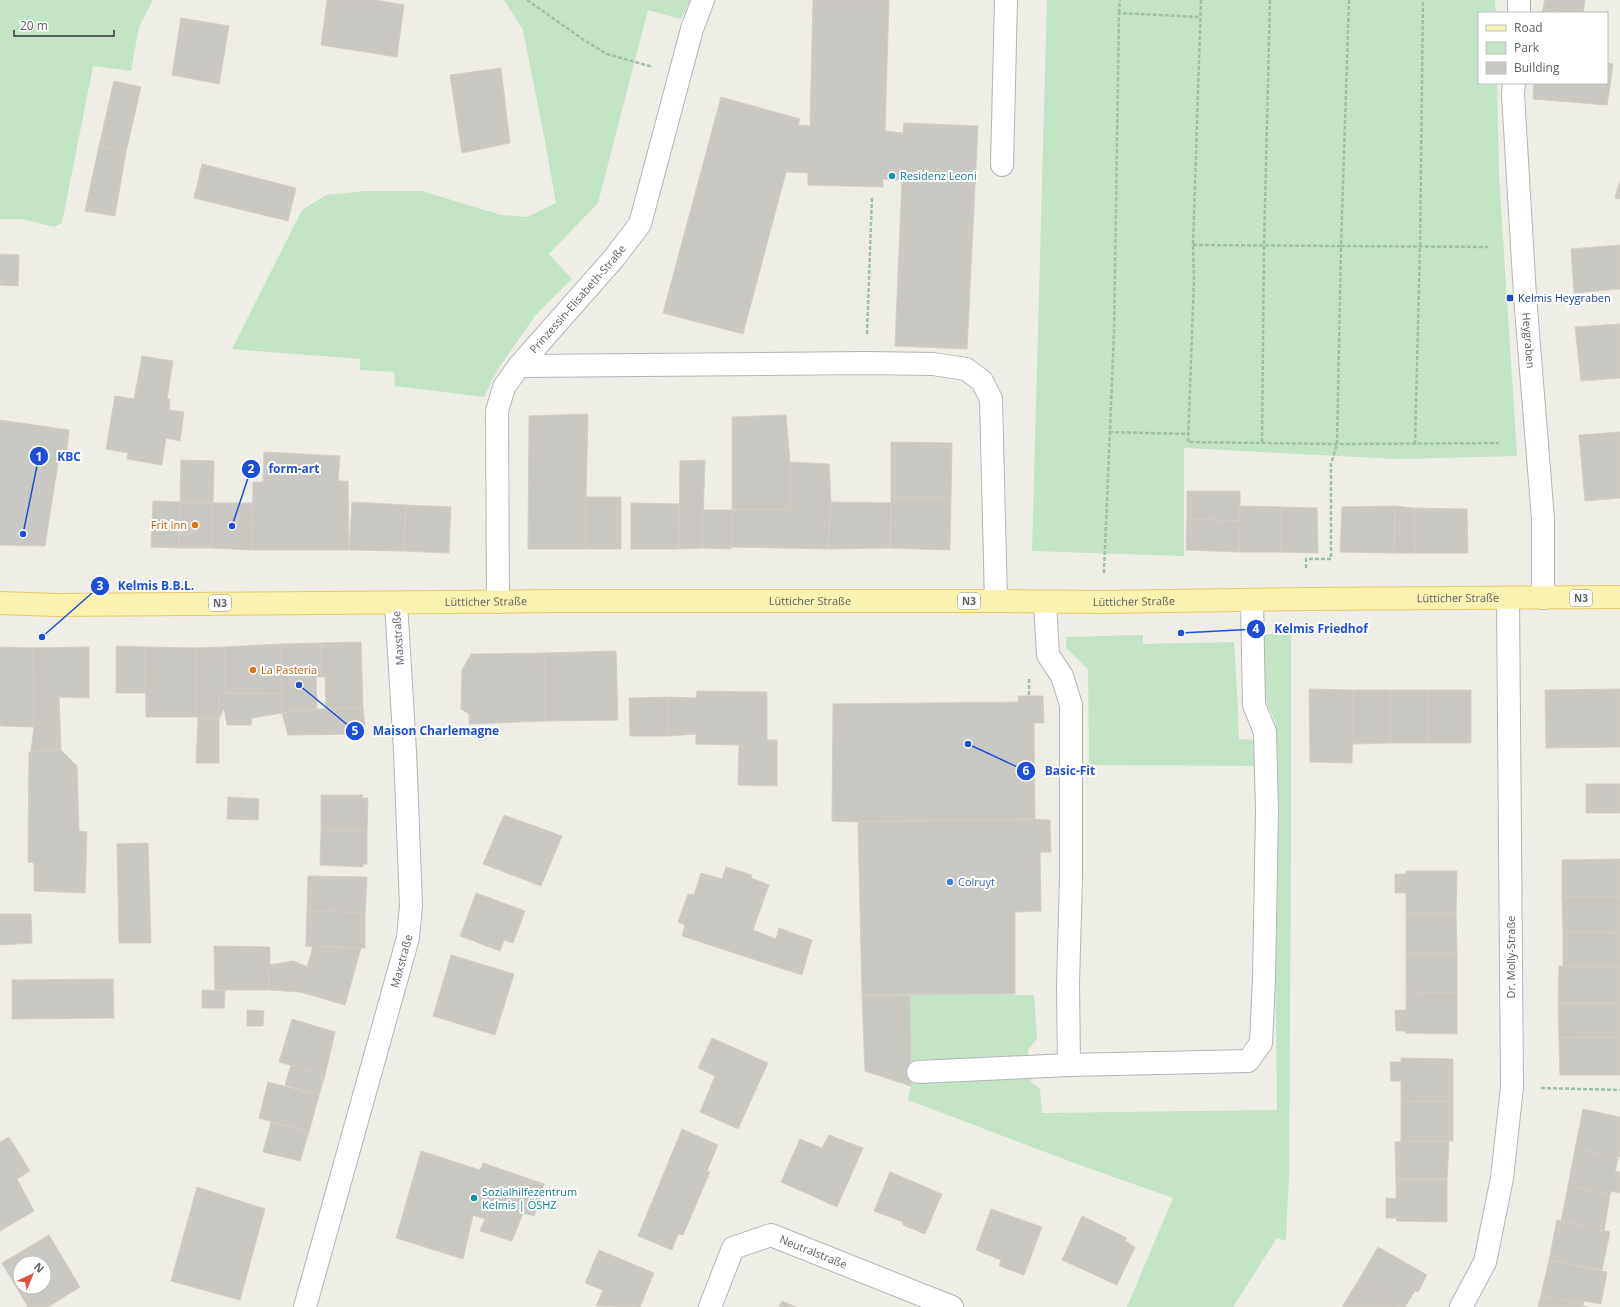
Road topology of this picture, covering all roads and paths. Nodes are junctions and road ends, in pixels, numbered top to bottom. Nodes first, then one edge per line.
1 (527, 0) edge
2 (704, 0) edge
3 (1006, 0) edge
4 (1120, 0) edge
5 (1201, 0) edge
6 (1270, 0) edge
7 (1349, 0) edge
8 (1424, 0) edge
9 (1519, 0) edge
10 (1519, 12) edge
11 (1119, 13) junction
12 (1200, 17) junction
13 (680, 74) junction
14 (1514, 84) edge
15 (1002, 165) dead end
16 (872, 196) dead end
17 (1193, 244) junction
18 (1264, 246) junction
19 (1341, 246) junction
20 (1420, 246) junction
21 (1488, 247) dead end
22 (866, 363) junction
23 (519, 366) junction
24 (1109, 432) junction
25 (1188, 434) junction
26 (1262, 442) junction
27 (1499, 442) dead end
28 (1337, 444) junction
29 (1415, 444) junction
30 (1331, 550) dead end
31 (1508, 598) junction
32 (1543, 598) junction
33 (1620, 598) edge
34 (996, 601) junction
35 (1252, 601) junction
36 (498, 602) junction
37 (1045, 602) junction
38 (1103, 602) junction
39 (0, 603) edge
40 (396, 603) junction
41 (1069, 1065) junction
42 (918, 1072) dead end
43 (1512, 1087) junction
44 (1620, 1090) edge
45 (305, 1307) edge
46 (710, 1307) edge
47 (952, 1307) edge
48 (1461, 1307) edge

1 - 13 path
2 - 13 street, Prinzessin-Elisabeth-Straße
3 - 15 street
4 - 11 path
5 - 12 path
6 - 18 path
7 - 19 path
8 - 20 path
9 - 10 street
11 - 12 path
11 - 24 path
12 - 17 path
13 - 23 street, Prinzessin-Elisabeth-Straße
14 - 32 street, Heygraben
16 - 22 path
17 - 18 path
17 - 25 path
18 - 19 path
18 - 26 path
19 - 20 path
19 - 28 path
20 - 21 path
20 - 29 path
22 - 23 street
22 - 34 street
23 - 36 street, Prinzessin-Elisabeth-Straße
24 - 25 path
24 - 38 path
25 - 26 path
26 - 28 path
27 - 29 path
28 - 29 path
28 - 30 path
31 - 32 main road, Lütticher Straße / N3
31 - 35 main road, Lütticher Straße / N3
31 - 43 street, Dr. Molly-Straße
32 - 33 main road, Lütticher Straße / N3
34 - 36 main road, Lütticher Straße / N3
34 - 37 main road, Lütticher Straße / N3
35 - 38 main road, Lütticher Straße / N3
35 - 41 street
36 - 40 main road, Lütticher Straße / N3
37 - 38 main road, Lütticher Straße / N3
37 - 41 street
39 - 40 main road, Lütticher Straße / N3
40 - 45 street, Maxstraße
41 - 42 street
43 - 44 path
43 - 48 street, Dr. Molly-Straße
46 - 47 street, Neutralstraße

